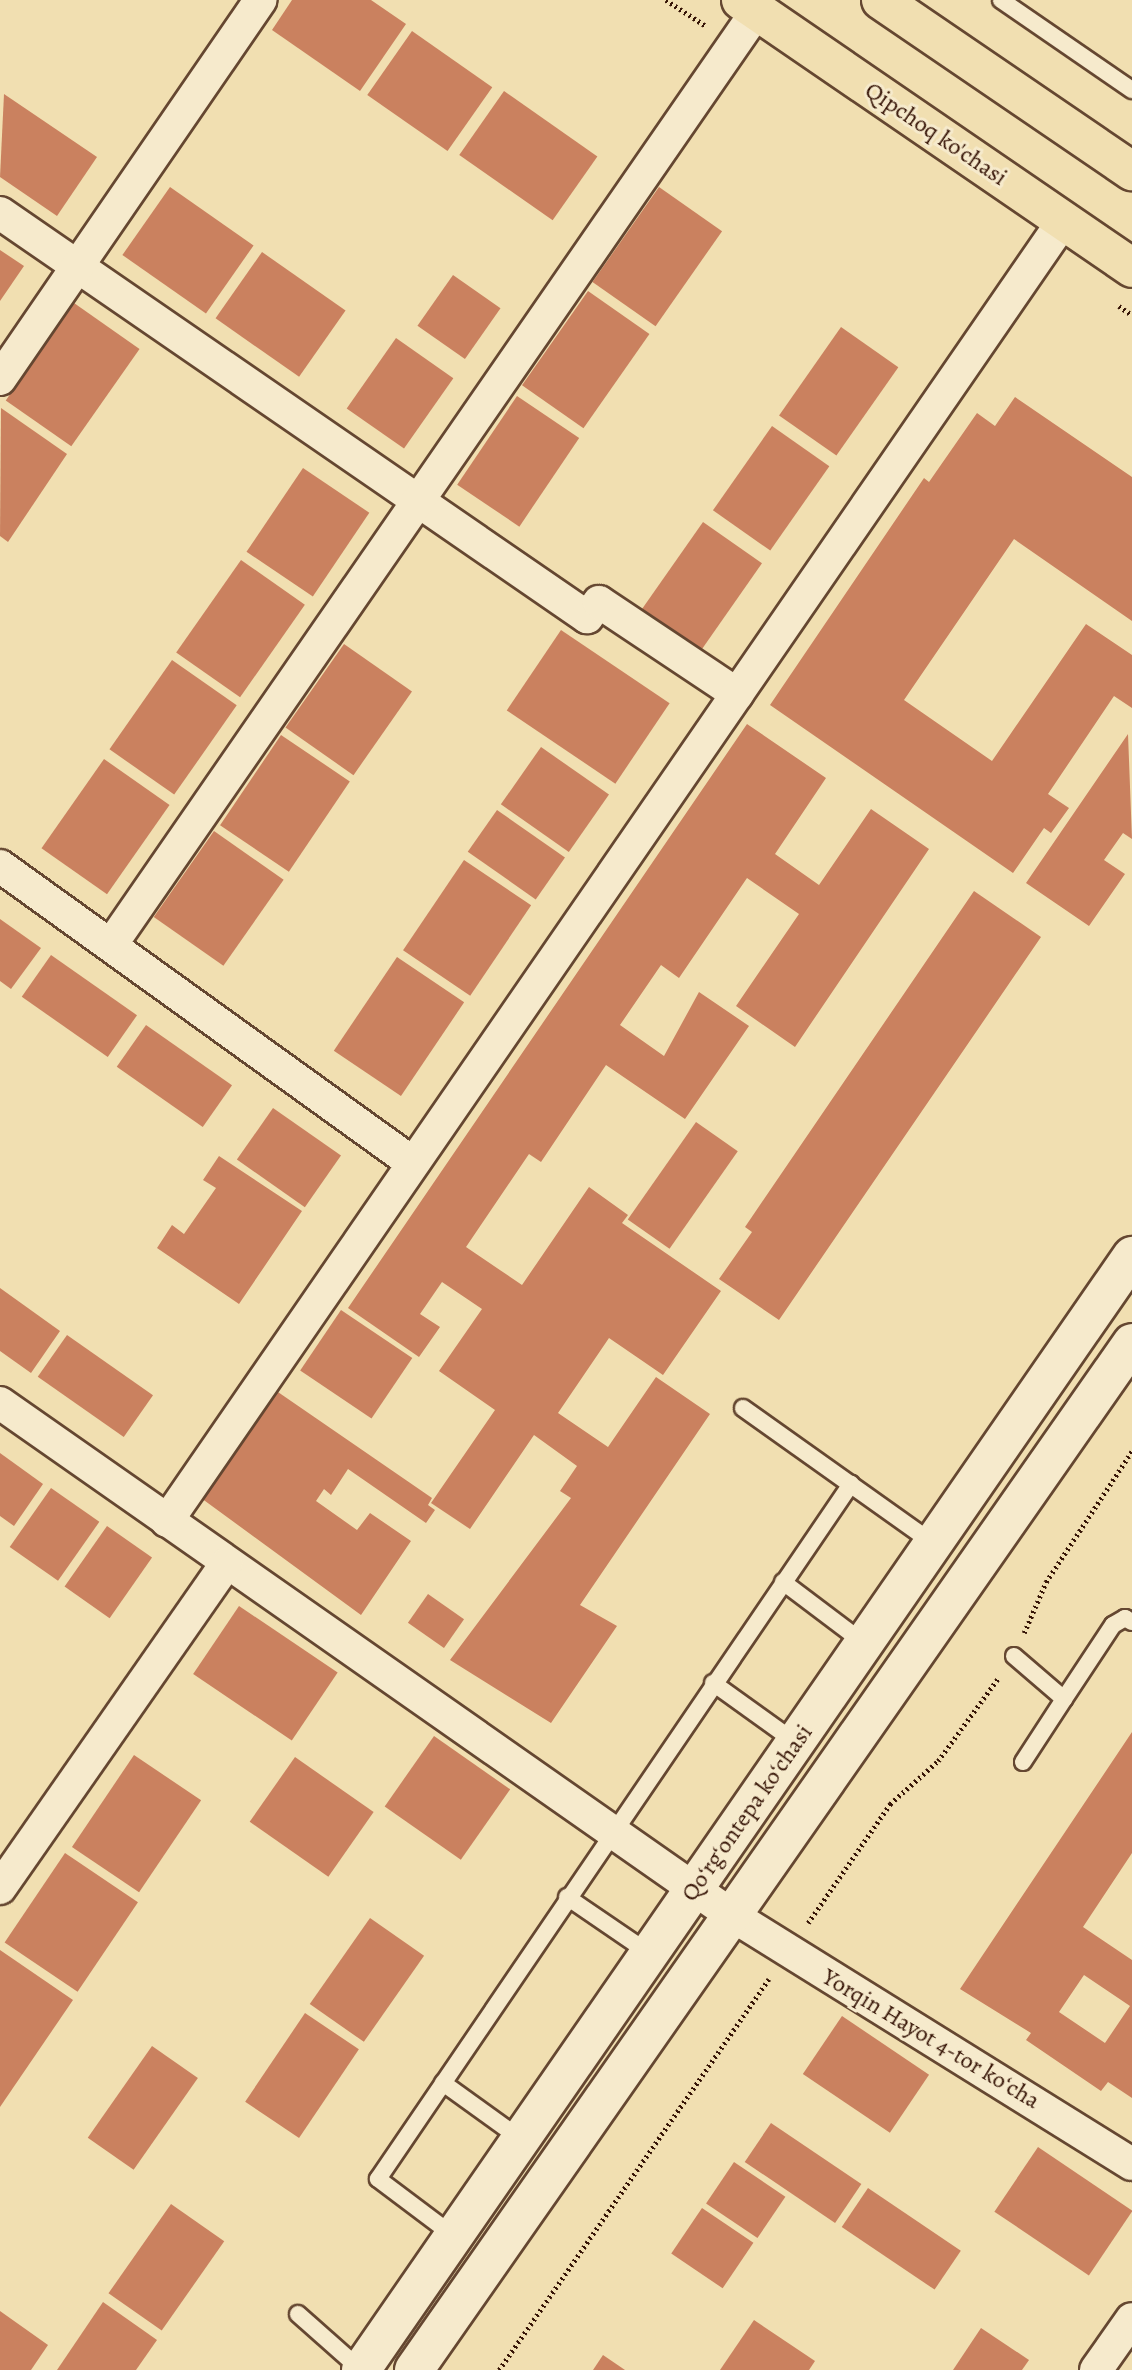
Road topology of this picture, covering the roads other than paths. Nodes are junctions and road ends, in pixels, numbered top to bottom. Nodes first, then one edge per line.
1 (260, 0) edge
2 (881, 0) edge
3 (1000, 0) edge
4 (749, 5) edge
5 (1132, 90) edge
6 (1132, 171) edge
7 (0, 213) edge
8 (1063, 221) junction
9 (77, 267) junction
10 (1132, 268) edge
11 (0, 379) edge
12 (417, 502) junction
13 (737, 694) junction
14 (0, 866) edge
15 (113, 942) junction
16 (410, 1161) junction
17 (1132, 1256) edge
18 (1132, 1343) edge
19 (0, 1403) edge
20 (743, 1408) dead end
21 (850, 1484) junction
22 (167, 1521) junction
23 (933, 1543) junction
24 (228, 1563) junction
25 (783, 1582) junction
26 (1132, 1622) edge
27 (864, 1643) junction
28 (1014, 1656) road end
29 (713, 1683) junction
30 (1064, 1699) junction
31 (795, 1742) junction
32 (1023, 1762) dead end
33 (612, 1830) junction
34 (0, 1888) edge
35 (694, 1888) junction
36 (567, 1897) junction
37 (730, 1914) junction
38 (650, 1953) junction
39 (443, 2083) junction
40 (521, 2139) junction
41 (1132, 2164) edge
42 (454, 2236) junction
43 (298, 2314) dead end
44 (1132, 2319) edge
45 (361, 2370) edge
46 (414, 2370) edge
47 (1096, 2370) edge

1 - 9 street
2 - 6 main road
3 - 5 lane
4 - 8 main road, Qipchoq ko'chasi
4 - 12 street
7 - 9 street
8 - 10 main road, Qipchoq ko'chasi
8 - 13 street
9 - 11 street
9 - 12 street
12 - 13 street
12 - 15 street
13 - 16 street
14 - 15 street
15 - 16 street
16 - 22 street
17 - 23 main road, Qoʻrgʻontepa koʻchasi
18 - 37 main road, Qoʻrgʻontepa koʻchasi
19 - 22 street, Yorqin Hayot 4-tor koʻcha
20 - 21 lane
21 - 23 lane
21 - 25 lane
22 - 24 street, Yorqin Hayot 4-tor koʻcha
23 - 27 main road, Qoʻrgʻontepa koʻchasi
24 - 33 street, Yorqin Hayot 4-tor koʻcha
24 - 34 street
25 - 27 lane
25 - 29 lane
26 - 30 lane
27 - 31 main road, Qoʻrgʻontepa koʻchasi
28 - 30 lane
29 - 31 lane
29 - 33 lane
30 - 32 lane
31 - 35 main road, Qoʻrgʻontepa koʻchasi
33 - 35 street, Yorqin Hayot 4-tor koʻcha
33 - 36 lane
35 - 37 street, Yorqin Hayot 4-tor koʻcha
35 - 38 main road, Qoʻrgʻontepa koʻchasi
36 - 38 lane
36 - 39 lane
37 - 41 street, Yorqin Hayot 4-tor koʻcha
37 - 46 main road, Qoʻrgʻontepa koʻchasi
38 - 40 main road, Qoʻrgʻontepa koʻchasi
39 - 40 lane
39 - 42 lane
40 - 42 main road, Qoʻrgʻontepa koʻchasi
42 - 45 main road, Qoʻrgʻontepa koʻchasi
43 - 45 lane
44 - 47 street

